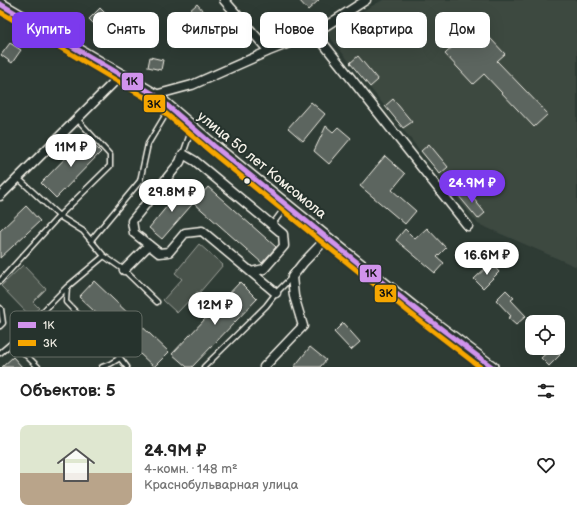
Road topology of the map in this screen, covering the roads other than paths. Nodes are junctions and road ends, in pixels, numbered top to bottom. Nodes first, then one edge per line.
1 (224, 0) edge
2 (366, 0) edge
3 (0, 4) edge
4 (328, 25) edge
5 (277, 48) edge
6 (327, 48) edge
7 (269, 51) junction
8 (121, 75) junction
9 (155, 95) junction
10 (170, 108) junction
11 (77, 119) junction
12 (192, 128) junction
13 (183, 154) junction
14 (18, 178) junction
15 (0, 196) edge
16 (287, 205) junction
17 (59, 216) junction
18 (272, 224) junction
19 (468, 226) dead end
20 (327, 238) junction
21 (91, 240) junction
22 (149, 245) junction
23 (104, 256) junction
24 (124, 270) junction
25 (251, 272) junction
26 (292, 277) junction
27 (0, 281) edge
28 (67, 287) junction
29 (276, 293) junction
30 (157, 302) dead end
31 (0, 308) edge
32 (43, 311) edge
33 (75, 311) edge
34 (0, 326) edge
35 (10, 345) edge
36 (0, 353) edge
37 (28, 357) edge
38 (120, 358) joint
39 (38, 367) edge
40 (102, 367) edge
41 (127, 367) edge
42 (204, 367) edge
43 (264, 367) edge
44 (492, 367) edge

1 - 7 street
2 - 4 street
3 - 8 street, улица 50 лет Комсомола
5 - 7 street
6 - 19 street
7 - 9 street
8 - 9 street, улица 50 лет Комсомола
8 - 11 street
9 - 10 street, улица 50 лет Комсомола
10 - 12 street, улица 50 лет Комсомола
10 - 21 lane
11 - 14 street
11 - 17 lane
12 - 13 lane
12 - 16 street, улица 50 лет Комсомола
13 - 18 street
13 - 22 street
14 - 15 street
14 - 17 lane
16 - 18 lane
16 - 20 street, улица 50 лет Комсомола
17 - 21 lane
17 - 27 lane
18 - 25 street
20 - 26 street
20 - 44 street, улица 50 лет Комсомола
21 - 23 lane
22 - 24 street
22 - 25 street
23 - 24 lane
23 - 28 lane
24 - 30 lane
25 - 29 street
26 - 29 lane
26 - 43 street
28 - 32 lane
28 - 33 lane
29 - 42 lane
31 - 34 lane
35 - 36 lane
37 - 39 lane
38 - 40 lane
38 - 41 lane

